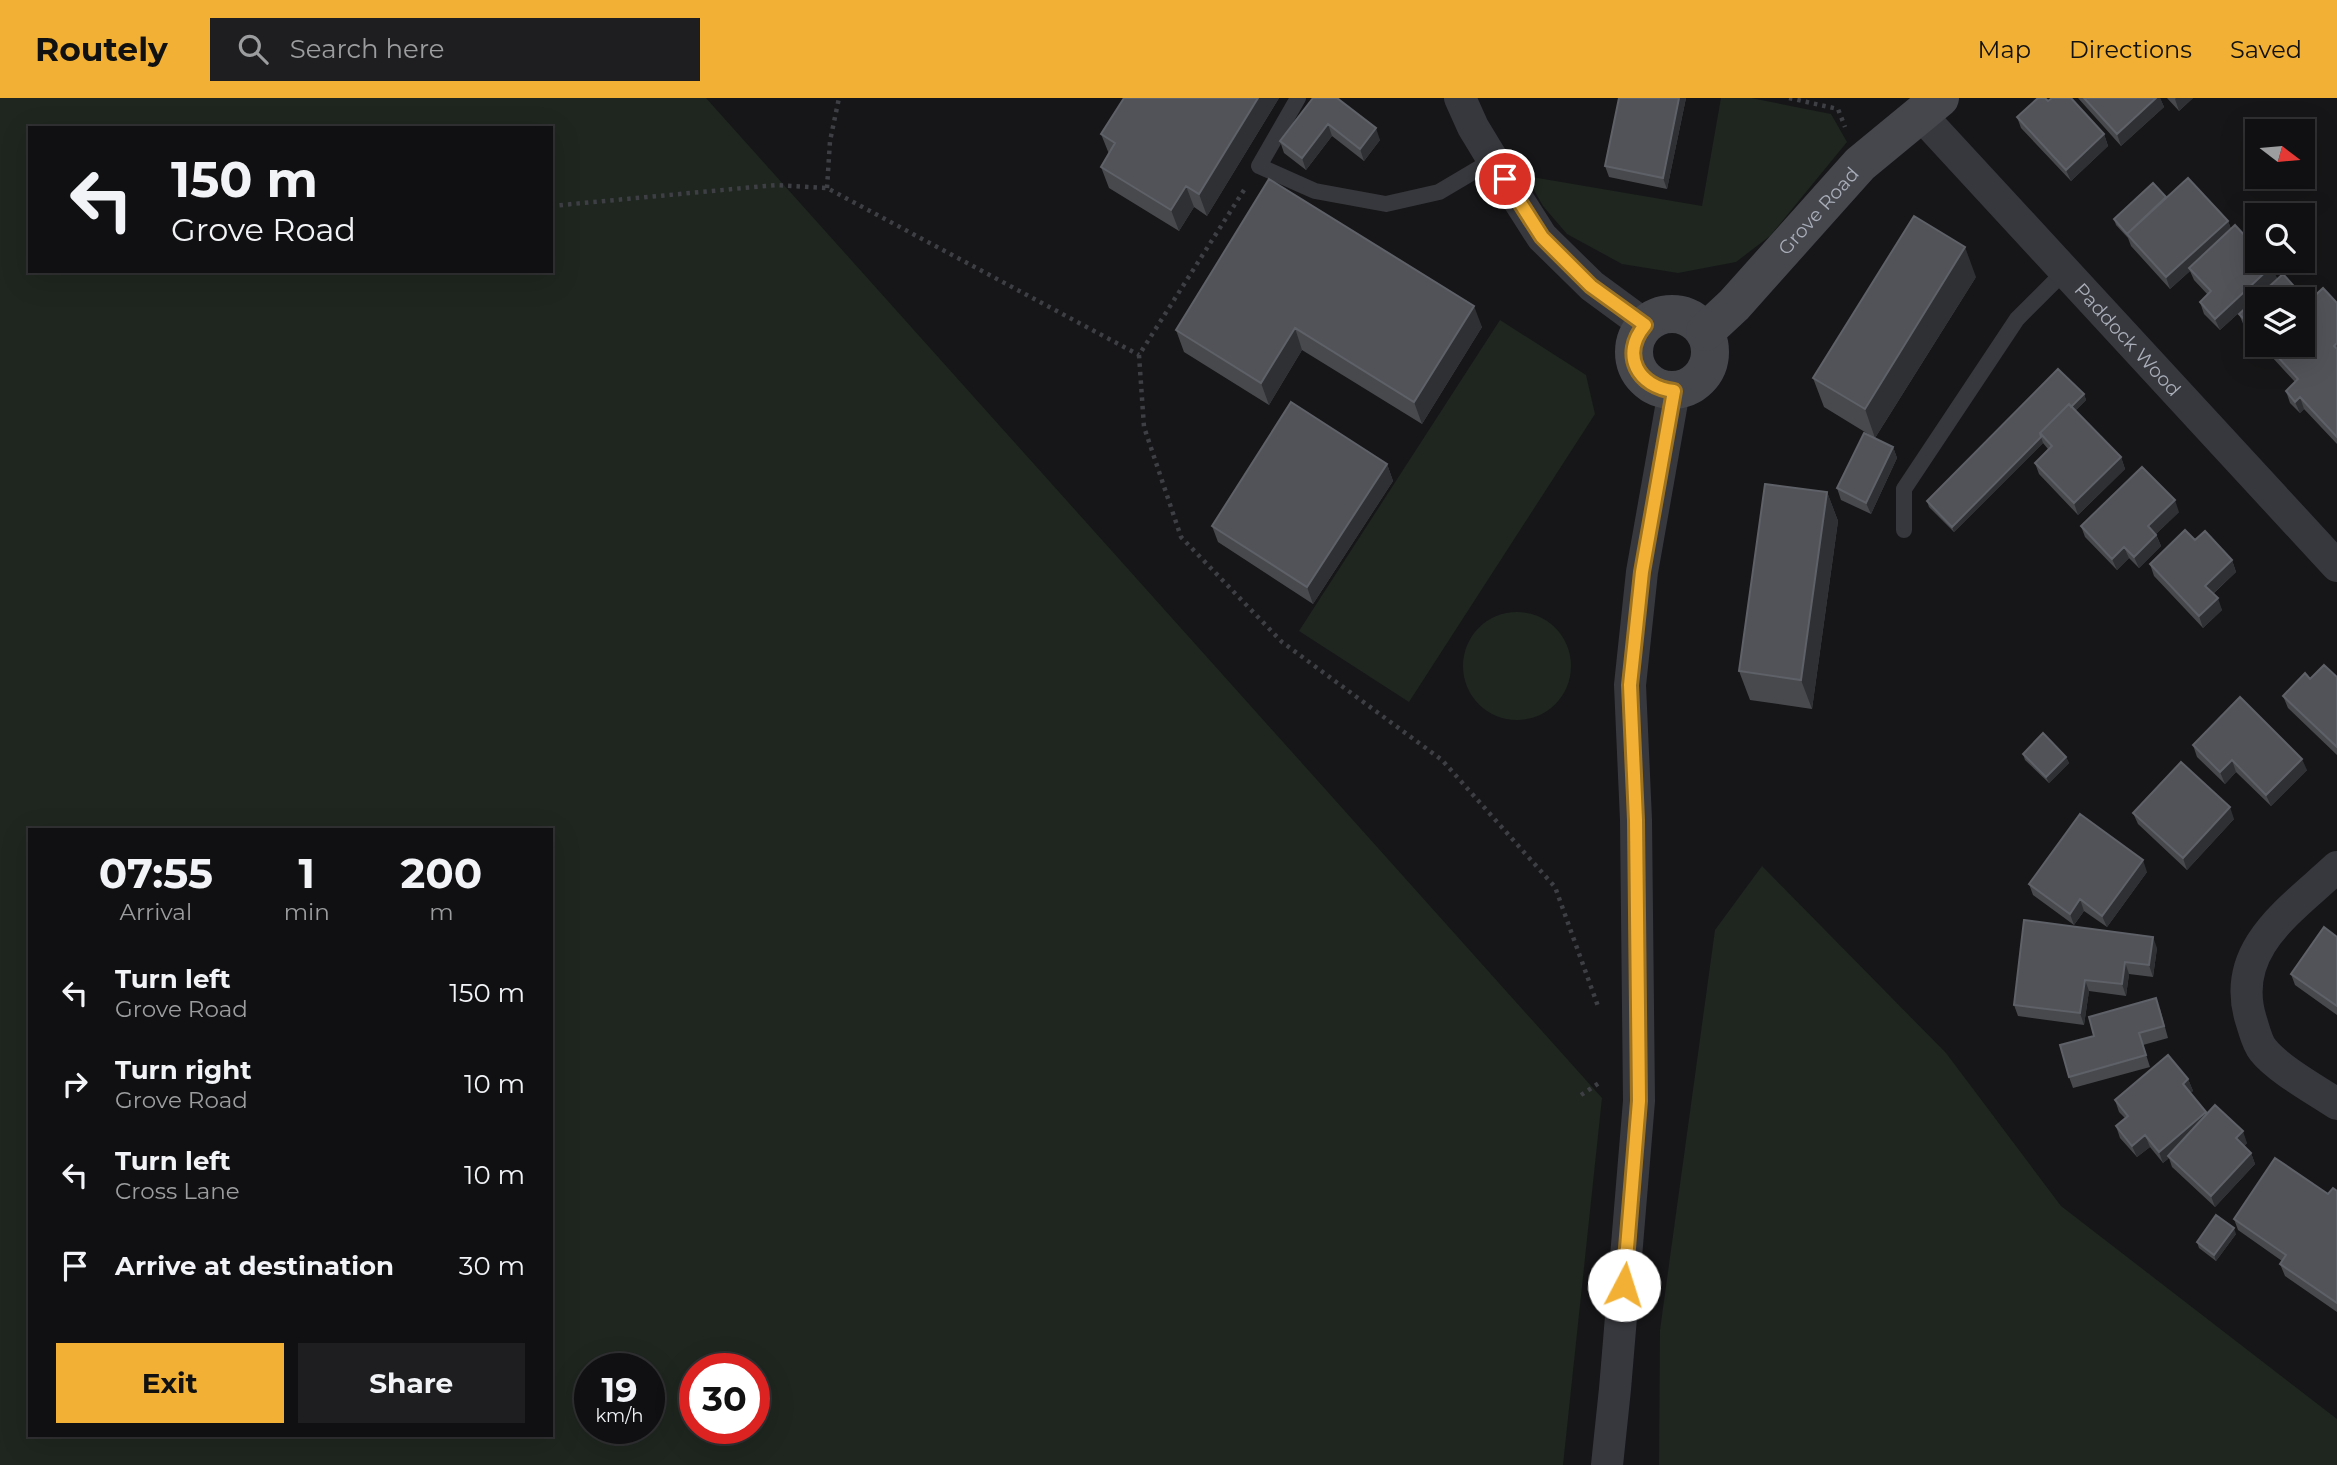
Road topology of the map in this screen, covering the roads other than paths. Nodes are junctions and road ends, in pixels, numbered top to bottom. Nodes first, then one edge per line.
1 (1298, 98) edge
2 (1460, 98) edge
3 (1930, 106) edge
4 (1493, 160) junction
5 (2066, 270) junction
6 (1645, 325) junction
7 (1705, 332) junction
8 (1674, 391) junction
9 (1904, 530) dead end
10 (2337, 566) edge
11 (2337, 867) edge
12 (2337, 1104) edge
13 (1607, 1465) edge

1 - 4 lane
2 - 4 street
3 - 5 street, Paddock Wood
3 - 7 street, Grove Road
4 - 6 street
5 - 9 lane
5 - 10 street, Paddock Wood
6 - 7 street
6 - 8 street
7 - 8 street
8 - 13 street
11 - 12 street

